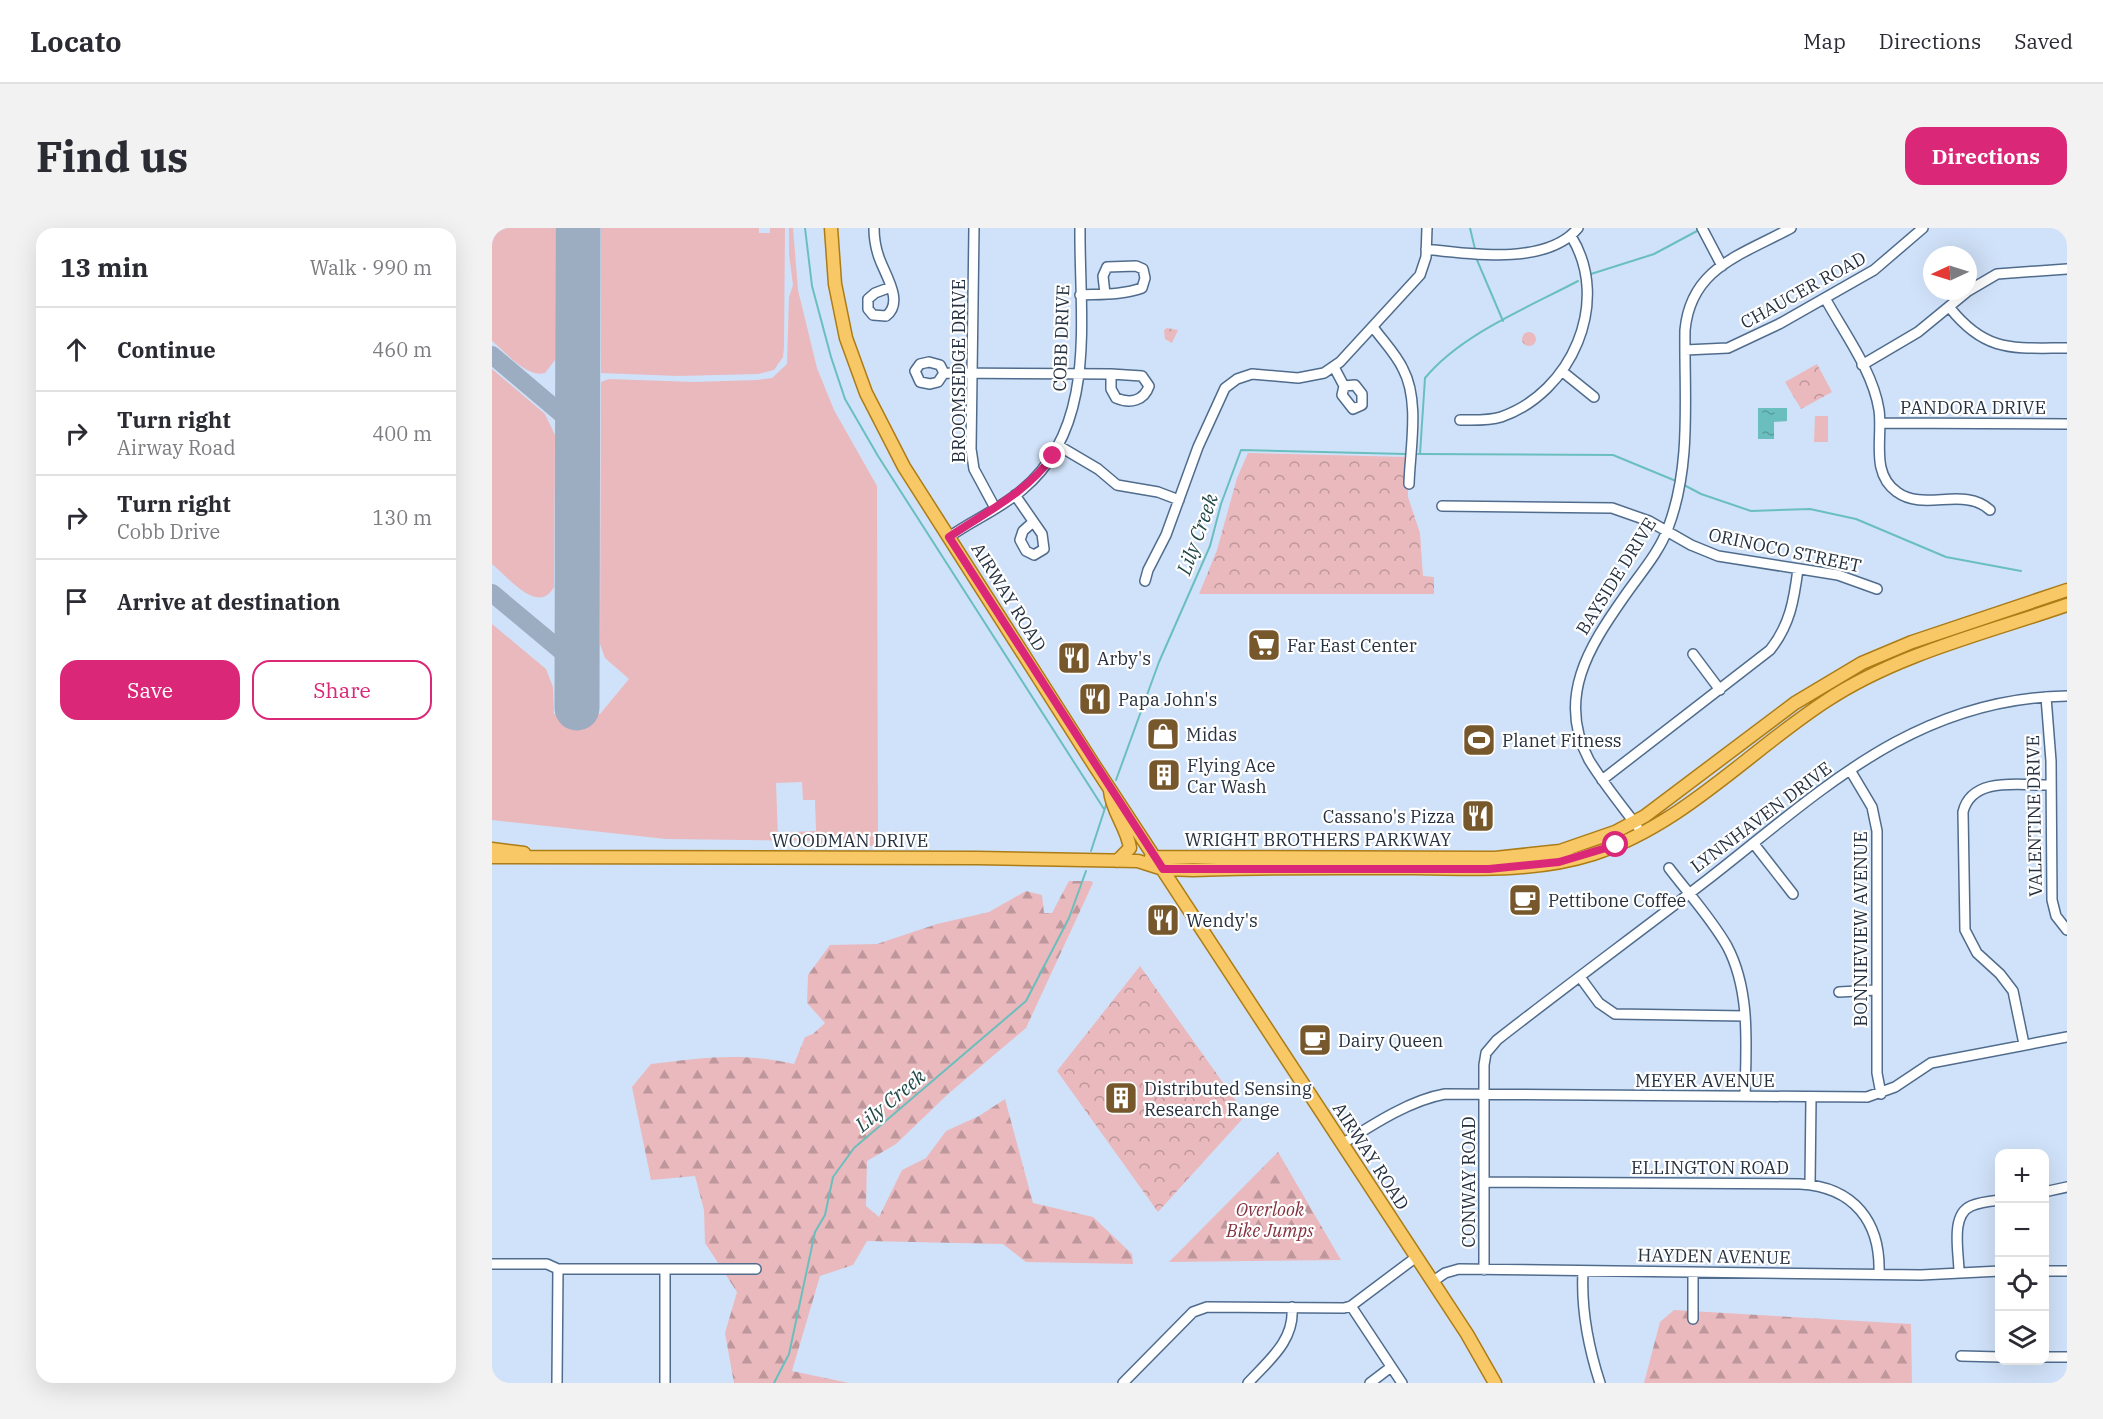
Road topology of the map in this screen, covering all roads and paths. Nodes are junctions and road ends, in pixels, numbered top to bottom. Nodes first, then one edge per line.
1 (831, 228) edge
2 (874, 228) edge
3 (974, 228) edge
4 (1080, 228) edge
5 (1427, 228) edge
6 (1578, 228) edge
7 (1702, 228) edge
8 (1791, 228) edge
9 (1923, 228) edge
10 (1571, 236) junction
11 (1426, 249) junction
12 (1722, 266) junction
13 (2067, 269) edge
14 (1977, 286) edge
15 (891, 287) dead end
16 (1105, 294) junction
17 (1080, 295) junction
18 (1825, 298) junction
19 (1958, 300) edge
20 (1950, 308) junction
21 (1373, 327) junction
22 (2067, 348) edge
23 (1685, 350) junction
24 (1862, 366) junction
25 (1334, 367) junction
26 (1563, 372) junction
27 (944, 373) dead end
28 (972, 373) junction
29 (1079, 374) junction
30 (1111, 374) dead end
31 (1344, 386) dead end
32 (1594, 398) dead end
33 (1460, 420) dead end
34 (1880, 423) junction
35 (2067, 424) edge
36 (1059, 446) junction
37 (1410, 484) dead end
38 (1015, 495) junction
39 (1179, 500) junction
40 (1442, 506) dead end
41 (995, 508) junction
42 (1990, 510) dead end
43 (1033, 522) dead end
44 (1667, 531) junction
45 (949, 537) junction
46 (1798, 569) junction
47 (1145, 581) dead end
48 (1877, 589) dead end
49 (2067, 590) edge
50 (2067, 605) edge
51 (1693, 654) dead end
52 (1720, 690) junction
53 (2067, 696) edge
54 (2046, 697) junction
55 (1850, 770) junction
56 (1602, 780) junction
57 (2051, 785) junction
58 (1109, 787) junction
59 (1634, 822) junction
60 (1642, 833) junction
61 (1754, 844) junction
62 (492, 849) edge
63 (492, 857) edge
64 (561, 858) junction
65 (1117, 861) junction
66 (1138, 861) joint
67 (1159, 863) junction
68 (1669, 868) dead end
69 (1192, 870) junction
70 (1689, 893) junction
71 (1793, 894) dead end
72 (1189, 909) junction
73 (2067, 930) edge
74 (1580, 977) junction
75 (1876, 990) junction
76 (1839, 992) dead end
77 (1745, 1016) junction
78 (2067, 1037) edge
79 (2024, 1044) junction
80 (1881, 1094) junction
81 (1484, 1095) junction
82 (1745, 1096) junction
83 (1811, 1098) junction
84 (1342, 1144) junction
85 (1484, 1182) junction
86 (1810, 1184) junction
87 (2067, 1187) edge
88 (2049, 1191) edge
89 (1995, 1201) edge
90 (1415, 1258) junction
91 (492, 1264) edge
92 (558, 1269) junction
93 (756, 1269) dead end
94 (665, 1270) junction
95 (1484, 1270) junction
96 (1995, 1271) edge
97 (2049, 1271) edge
98 (2067, 1271) edge
99 (1583, 1272) junction
100 (1959, 1272) junction
101 (1693, 1273) junction
102 (1879, 1274) junction
103 (1432, 1282) junction
104 (1352, 1306) junction
105 (1292, 1307) junction
106 (1693, 1319) dead end
107 (1961, 1356) dead end
108 (1995, 1357) edge
109 (2049, 1357) edge
110 (2067, 1357) edge
111 (1391, 1367) junction
112 (557, 1383) edge
113 (665, 1383) edge
114 (1123, 1383) edge
115 (1248, 1383) edge
116 (1370, 1383) edge
117 (1402, 1383) edge
118 (1495, 1383) edge
119 (1600, 1383) edge

1 - 45 main road, AIRWAY ROAD
2 - 15 street
3 - 28 street, BROOMSEDGE DRIVE
4 - 17 street, COBB DRIVE
5 - 11 street
6 - 10 street
7 - 12 street
8 - 12 street, BAYSIDE DRIVE
9 - 18 street, CHAUCER ROAD
10 - 11 street
10 - 26 street
11 - 21 street
12 - 23 street, BAYSIDE DRIVE
13 - 14 street
16 - 16 street
16 - 17 street
17 - 29 street, COBB DRIVE
18 - 23 street, CHAUCER ROAD
18 - 24 street
19 - 20 street
20 - 22 street
20 - 24 street
21 - 25 street
21 - 37 street
23 - 44 street, BAYSIDE DRIVE
24 - 34 street
25 - 31 street
25 - 39 street
26 - 32 street
26 - 33 street
27 - 28 street
28 - 29 street
28 - 41 street, BROOMSEDGE DRIVE
29 - 30 street
29 - 36 street, COBB DRIVE
34 - 35 street, PANDORA DRIVE
34 - 42 street
36 - 38 street, COBB DRIVE
36 - 39 street
38 - 41 street, COBB DRIVE
38 - 43 street
39 - 47 street
40 - 44 street, ORINOCO STREET
41 - 45 street, COBB DRIVE
44 - 46 street, ORINOCO STREET
44 - 56 street, BAYSIDE DRIVE
45 - 58 main road, AIRWAY ROAD
46 - 48 street, ORINOCO STREET
46 - 52 street
49 - 59 main road, WRIGHT BROTHERS PARKWAY
50 - 60 main road, WRIGHT BROTHERS PARKWAY
51 - 52 street
52 - 56 street
53 - 54 street, LYNNHAVEN DRIVE
54 - 55 street, LYNNHAVEN DRIVE
54 - 57 street, VALENTINE DRIVE
55 - 61 street, LYNNHAVEN DRIVE
55 - 75 street, BONNIEVIEW AVENUE
56 - 59 street, BAYSIDE DRIVE
57 - 73 street, VALENTINE DRIVE
57 - 79 street
58 - 65 main road
58 - 67 main road, AIRWAY ROAD
59 - 60 street, BAYSIDE DRIVE
59 - 67 main road, WRIGHT BROTHERS PARKWAY
60 - 69 main road, WRIGHT BROTHERS PARKWAY
61 - 70 street, LYNNHAVEN DRIVE
61 - 71 street
62 - 64 main road, WOODMAN DRIVE
63 - 64 main road, WOODMAN DRIVE
64 - 65 main road, WOODMAN DRIVE
65 - 66 main road, WOODMAN DRIVE
66 - 67 main road, WRIGHT BROTHERS PARKWAY
67 - 69 main road, WRIGHT BROTHERS PARKWAY
67 - 72 main road, AIRWAY ROAD
68 - 70 street
69 - 72 main road
70 - 74 street, LYNNHAVEN DRIVE
70 - 77 street
72 - 84 main road, AIRWAY ROAD
74 - 77 street
74 - 81 street, LYNNHAVEN DRIVE
75 - 76 street
75 - 80 street, BONNIEVIEW AVENUE
77 - 82 street
78 - 79 street, MEYER AVENUE
79 - 80 street, MEYER AVENUE
80 - 83 street, MEYER AVENUE
81 - 82 street, MEYER AVENUE
81 - 84 street, MEYER AVENUE
81 - 85 street, CONWAY ROAD
82 - 83 street, MEYER AVENUE
83 - 86 street
84 - 90 main road, AIRWAY ROAD
85 - 86 street, ELLINGTON ROAD
85 - 95 street, CONWAY ROAD
86 - 102 street, ELLINGTON ROAD
87 - 88 street
89 - 100 street
90 - 103 main road, AIRWAY ROAD
90 - 104 street
91 - 92 street
92 - 94 street
92 - 112 street
93 - 94 street
94 - 113 street
95 - 99 street, HAYDEN AVENUE
95 - 103 street, HAYDEN AVENUE
96 - 100 street, HAYDEN AVENUE
97 - 98 street
99 - 101 street, HAYDEN AVENUE
99 - 119 street
100 - 102 street, HAYDEN AVENUE
101 - 102 street, HAYDEN AVENUE
101 - 106 street
103 - 118 main road, AIRWAY ROAD
104 - 105 street
104 - 111 street
105 - 114 street
105 - 115 street
107 - 108 street
109 - 110 street
111 - 116 street
111 - 117 street

